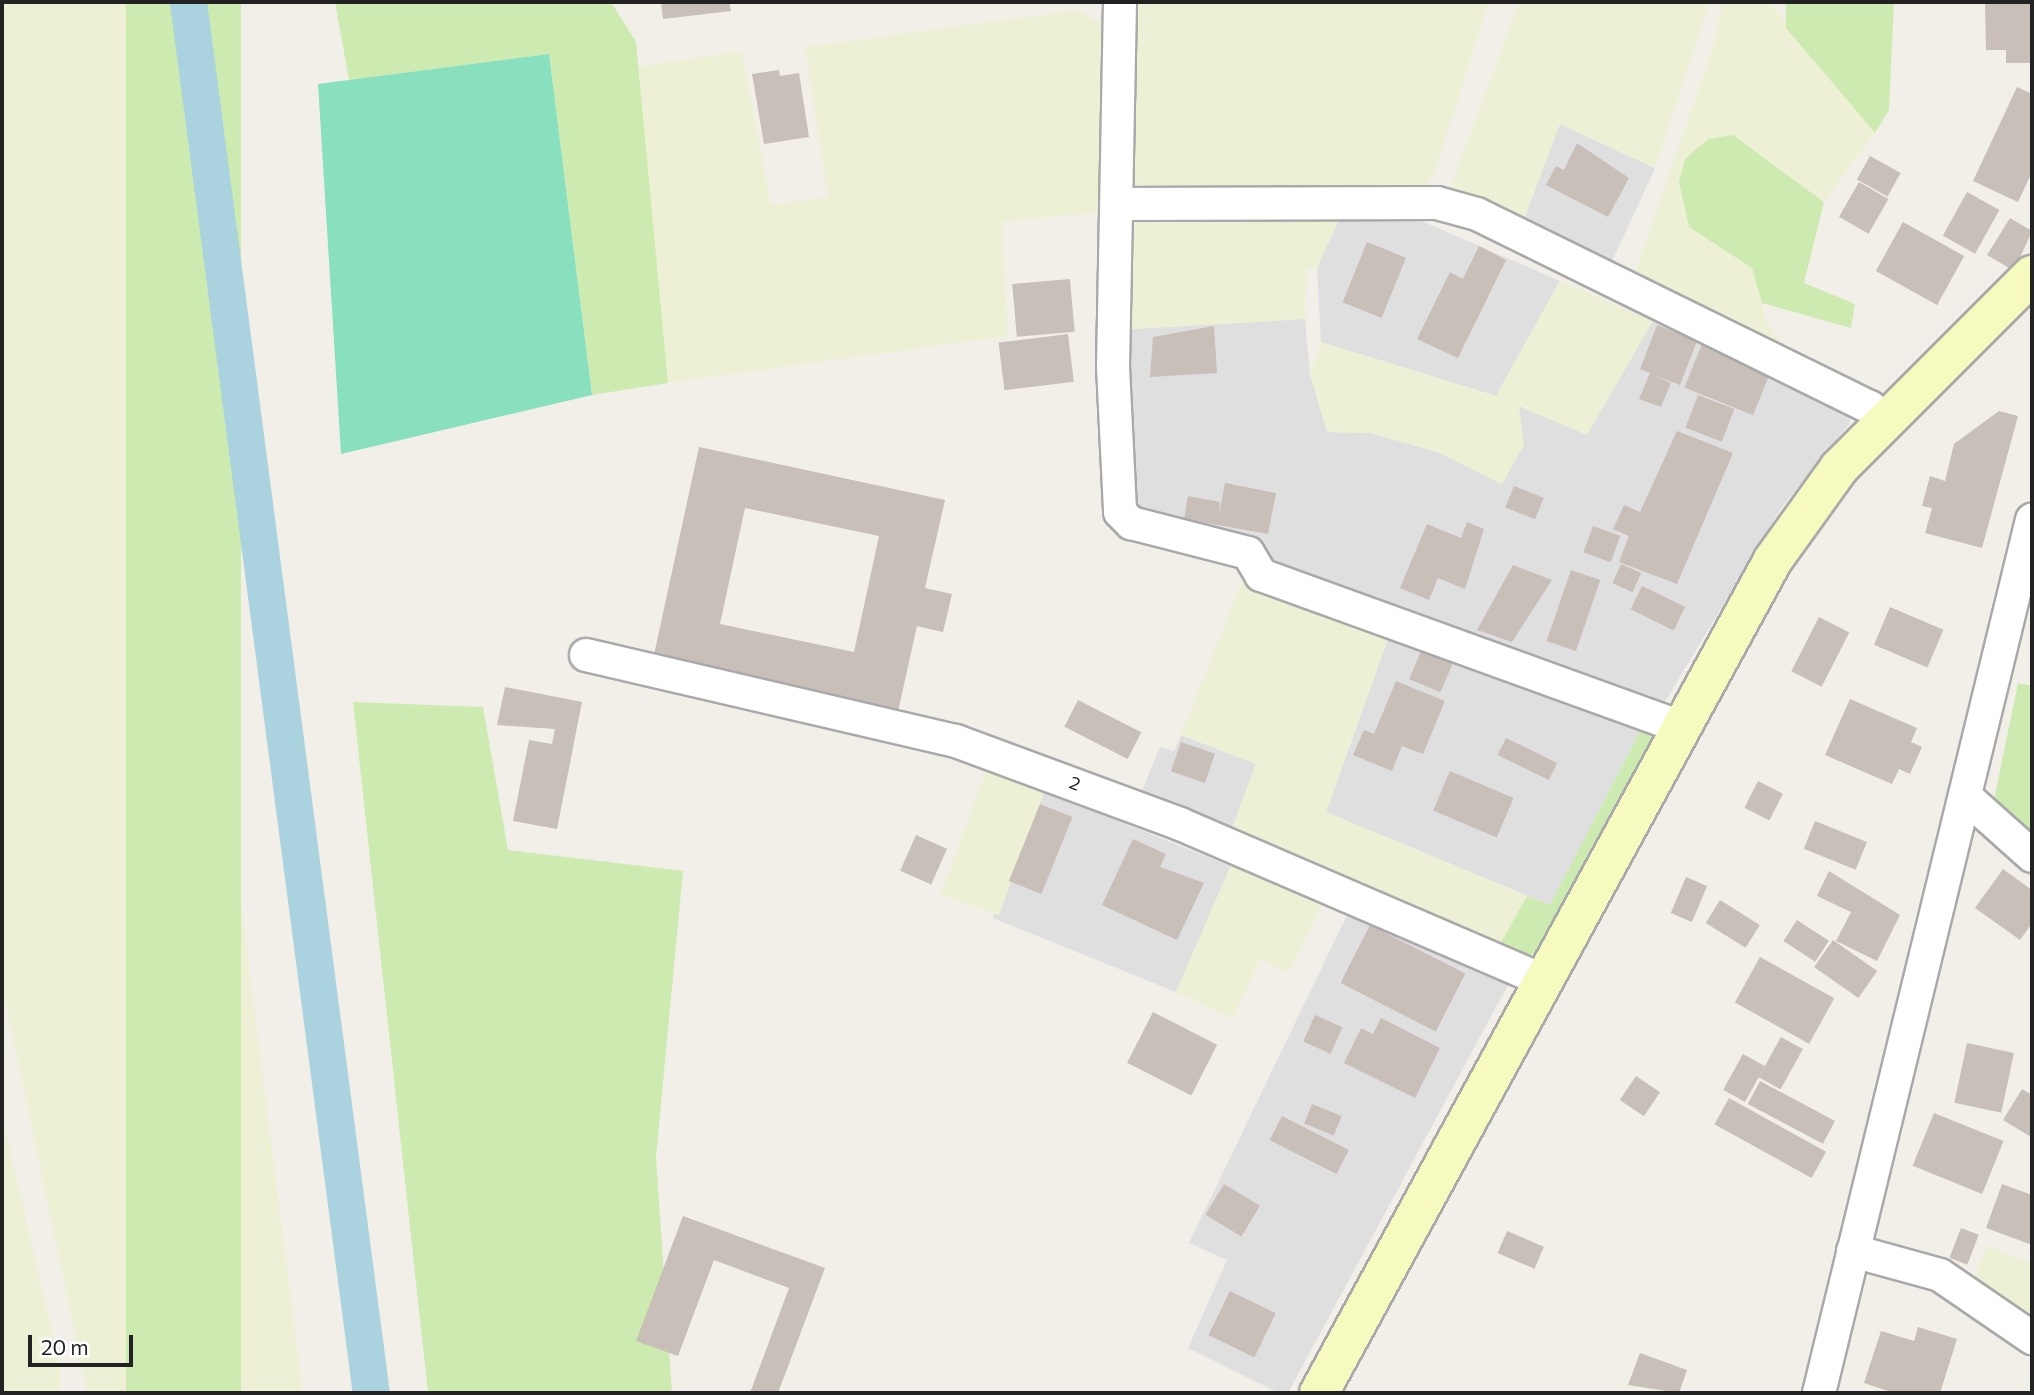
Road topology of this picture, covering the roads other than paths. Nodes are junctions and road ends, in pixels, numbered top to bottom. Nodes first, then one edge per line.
1 (1120, 2) edge
2 (1117, 204) junction
3 (2032, 275) edge
4 (1884, 422) junction
5 (2032, 520) edge
6 (586, 655) dead end
7 (1678, 726) junction
8 (1965, 796) junction
9 (2032, 856) edge
10 (1542, 981) junction
11 (1853, 1251) junction
12 (2032, 1338) edge
13 (1319, 1393) edge
14 (1819, 1393) edge

1 - 2 street
2 - 4 street
2 - 7 street
3 - 4 main road
4 - 7 main road
5 - 8 street
6 - 10 street, 2
7 - 10 main road
8 - 9 street
8 - 11 street
10 - 13 main road
11 - 12 street
11 - 14 street

